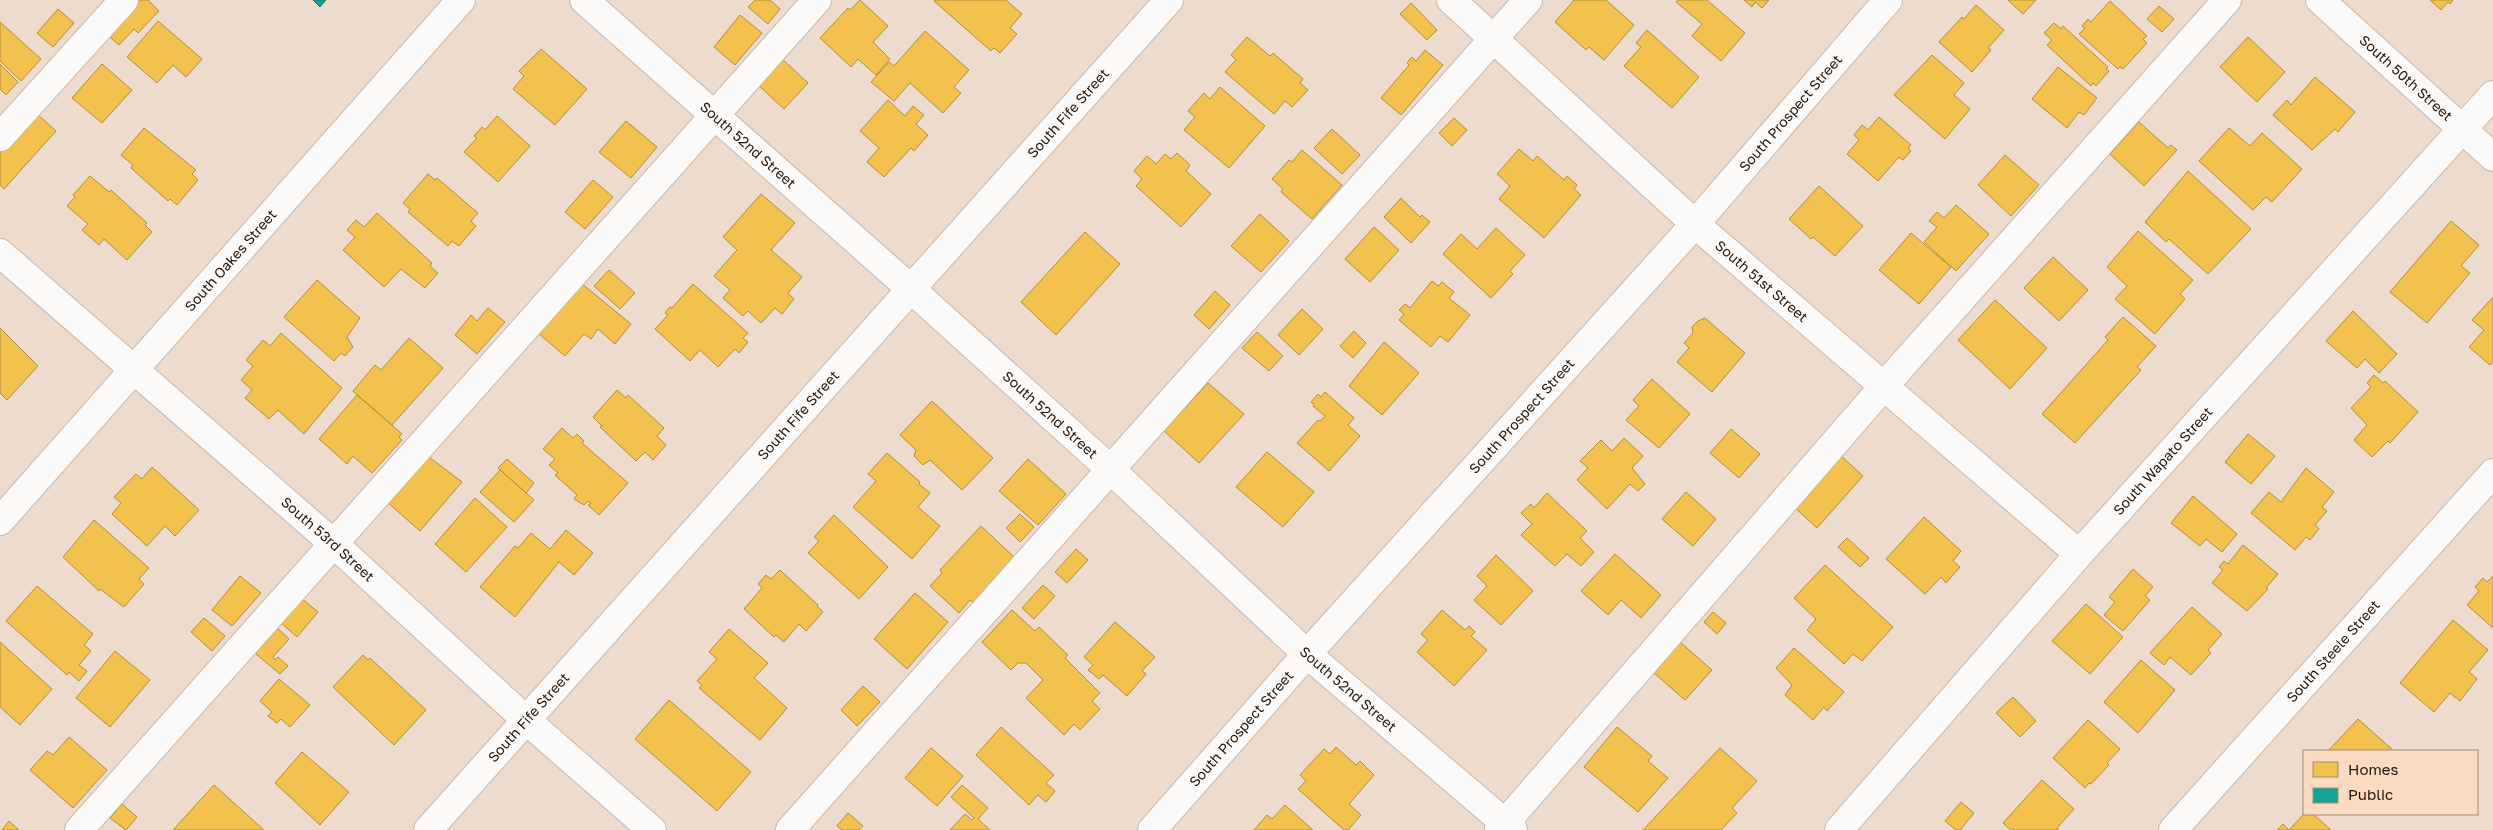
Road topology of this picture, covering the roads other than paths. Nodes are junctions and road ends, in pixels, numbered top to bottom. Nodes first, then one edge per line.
1 (124, 0) edge
2 (461, 0) edge
3 (584, 0) edge
4 (817, 0) edge
5 (1169, 0) edge
6 (1451, 0) edge
7 (1528, 0) edge
8 (1888, 0) edge
9 (2227, 0) edge
10 (2320, 0) edge
11 (1494, 38) junction
12 (2493, 95) edge
13 (715, 115) junction
14 (2462, 129) junction
15 (0, 137) edge
16 (2493, 157) edge
17 (1696, 224) junction
18 (0, 253) edge
19 (911, 289) junction
20 (134, 370) junction
21 (1884, 386) junction
22 (1110, 469) junction
23 (2493, 473) edge
24 (0, 521) edge
25 (334, 544) junction
26 (2079, 554) junction
27 (1307, 654) junction
28 (526, 720) junction
29 (1506, 828) edge
30 (80, 830) edge
31 (428, 830) edge
32 (652, 830) edge
33 (790, 830) edge
34 (1152, 830) edge
35 (1838, 830) edge
36 (2174, 830) edge

1 - 15 street
2 - 20 street, South Oakes Street
3 - 13 street, South 52nd Street
4 - 13 street
5 - 19 street, South Fife Street
6 - 11 street, South 51st Street
7 - 11 street
8 - 17 street, South Prospect Street
9 - 21 street
10 - 14 street, South 50th Street
11 - 17 street, South 51st Street
11 - 22 street
12 - 14 street, South Wapato Street
13 - 19 street, South 52nd Street
13 - 25 street
14 - 16 street, South 50th Street
14 - 26 street, South Wapato Street
17 - 21 street, South 51st Street
17 - 27 street, South Prospect Street
18 - 20 street, South 53rd Street
19 - 22 street, South 52nd Street
19 - 28 street, South Fife Street
20 - 24 street, South Oakes Street
20 - 25 street, South 53rd Street
21 - 26 street, South 51st Street
21 - 29 street
22 - 27 street, South 52nd Street
22 - 33 street
23 - 36 street, South Steele Street
25 - 28 street, South 53rd Street
25 - 30 street
26 - 35 street, South Wapato Street
27 - 29 street, South 52nd Street
27 - 34 street, South Prospect Street
28 - 31 street, South Fife Street
28 - 32 street, South 53rd Street

